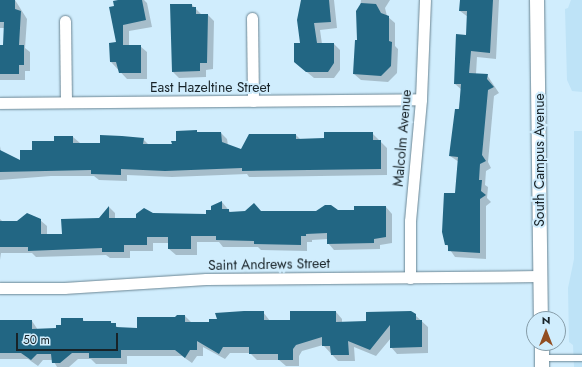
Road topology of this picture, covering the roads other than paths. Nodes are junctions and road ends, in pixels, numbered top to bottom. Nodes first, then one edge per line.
1 (425, 0) edge
2 (537, 0) edge
3 (252, 18) dead end
4 (65, 21) dead end
5 (421, 99) junction
6 (253, 101) junction
7 (66, 102) junction
8 (0, 103) edge
9 (539, 276) junction
10 (410, 278) junction
11 (0, 288) edge
12 (541, 311) edge
13 (542, 351) edge
14 (582, 358) edge
15 (542, 362) edge

1 - 5 street, Malcolm Avenue
2 - 9 street, South Campus Avenue
3 - 6 street
4 - 7 street
5 - 6 street, East Hazeltine Street
5 - 10 street, Malcolm Avenue
6 - 7 street, East Hazeltine Street
7 - 8 street, East Hazeltine Street
9 - 10 street, Saint Andrews Street
9 - 12 street, South Campus Avenue
10 - 11 street, Saint Andrews Street
13 - 15 street
14 - 15 lane

